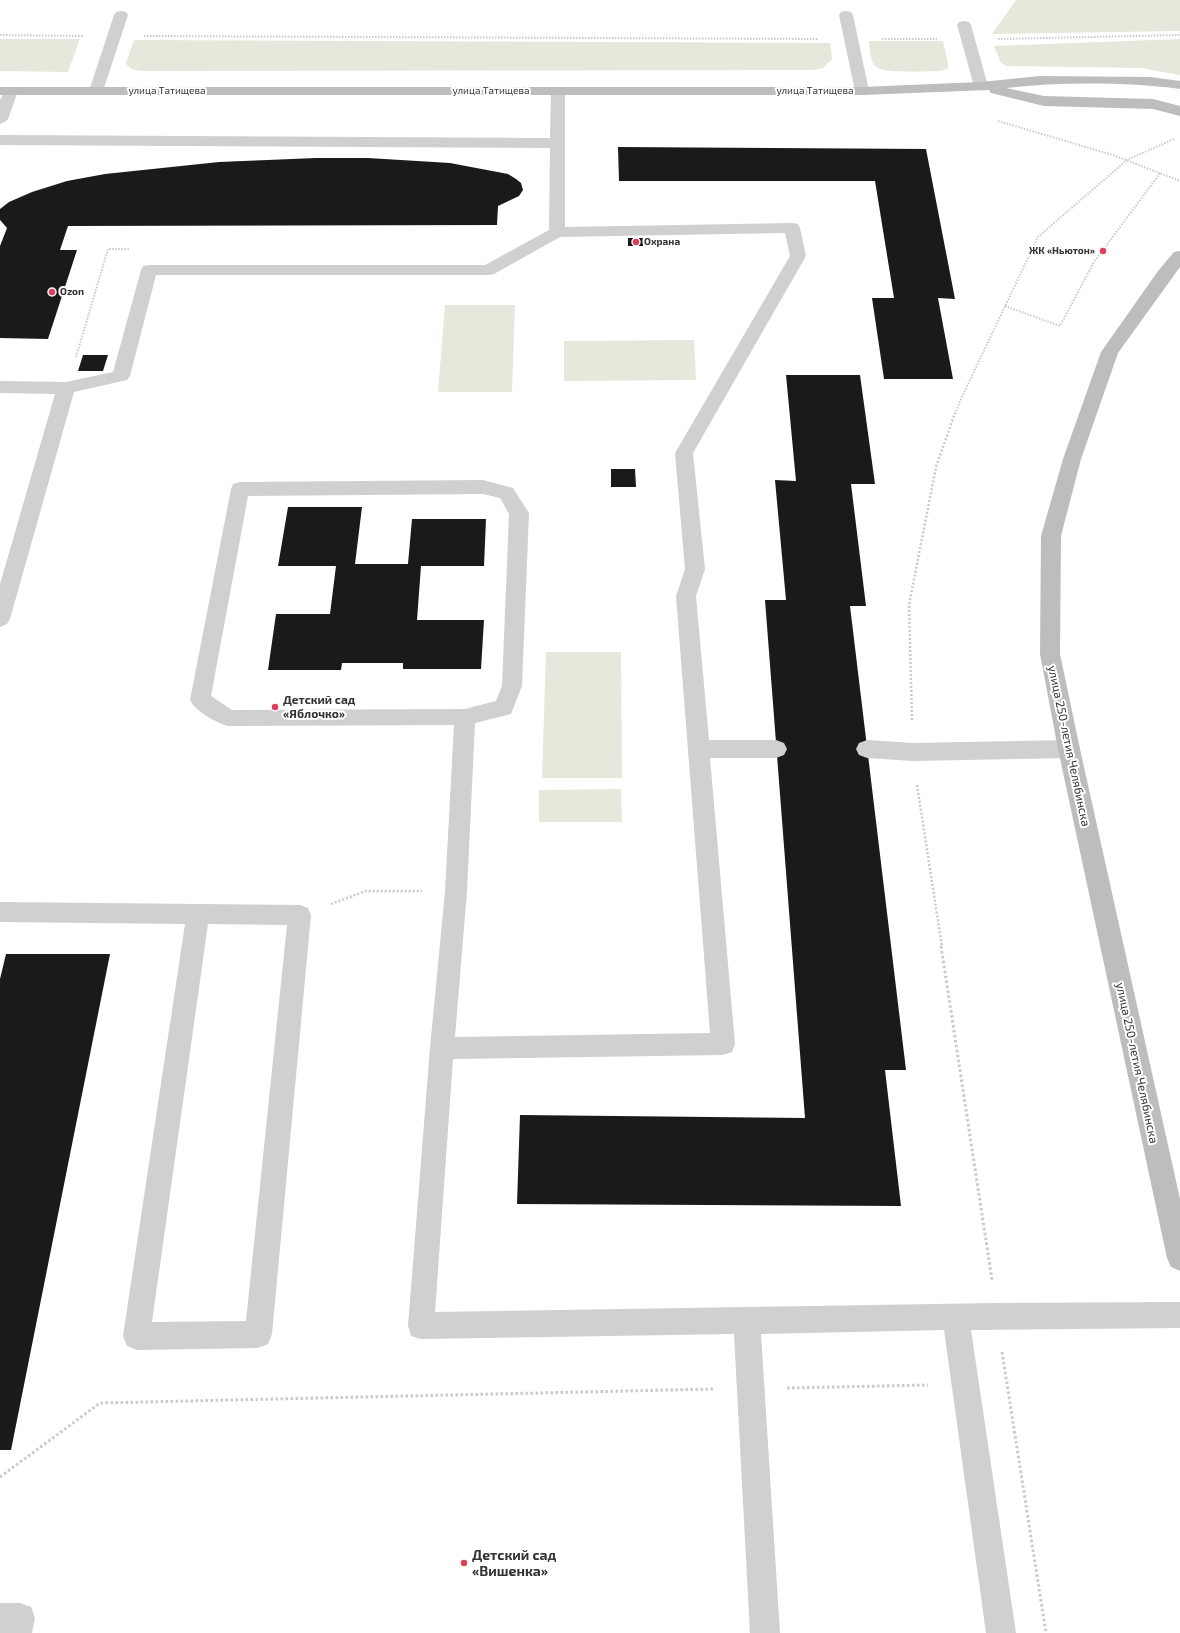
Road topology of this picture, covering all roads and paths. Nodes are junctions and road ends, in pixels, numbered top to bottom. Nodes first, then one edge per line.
1 (121, 15) dead end
2 (846, 15) dead end
3 (966, 32) junction
4 (0, 35) edge
5 (1180, 35) edge
6 (114, 36) junction
7 (852, 39) junction
8 (981, 86) junction
9 (1180, 86) edge
10 (6, 91) edge
11 (96, 91) junction
12 (558, 91) junction
13 (862, 91) junction
14 (1180, 111) edge
15 (0, 118) edge
16 (1180, 136) edge
17 (0, 140) edge
18 (557, 143) junction
19 (1127, 160) junction
20 (1161, 172) junction
21 (1180, 181) edge
22 (557, 232) junction
23 (1180, 256) edge
24 (1005, 306) junction
25 (0, 388) edge
26 (66, 388) junction
27 (0, 620) edge
28 (465, 717) junction
29 (698, 749) junction
30 (776, 749) dead end
31 (867, 749) dead end
32 (1069, 749) junction
33 (912, 752) junction
34 (366, 891) dead end
35 (456, 891) junction
36 (0, 912) edge
37 (198, 914) junction
38 (442, 1048) junction
39 (1180, 1258) edge
40 (1180, 1315) edge
41 (997, 1316) junction
42 (956, 1317) junction
43 (747, 1320) junction
44 (1006, 1378) junction
45 (966, 1384) junction
46 (751, 1389) junction
47 (0, 1477) edge
48 (0, 1618) edge
49 (17, 1633) edge
50 (765, 1633) edge
51 (1001, 1633) edge
52 (1046, 1633) edge

1 - 6 lane
2 - 7 lane
3 - 5 path
3 - 7 path
3 - 8 lane
4 - 6 path
6 - 7 path
6 - 11 lane
7 - 13 lane
8 - 9 street, улица Татищева
8 - 13 street, улица Татищева
8 - 14 street, улица Татищева
10 - 11 street, улица Татищева
10 - 15 lane
11 - 12 street, улица Татищева
12 - 13 street, улица Татищева
12 - 18 lane
16 - 19 path
17 - 18 lane
18 - 22 lane
19 - 20 path
19 - 24 path
20 - 21 path
20 - 24 path
22 - 26 lane
22 - 29 lane
23 - 32 street, улица 250-летия Челябинска
24 - 33 path
25 - 26 lane
26 - 27 lane
28 - 28 lane
28 - 35 lane
29 - 30 lane
29 - 38 lane
31 - 33 lane
32 - 33 lane
32 - 39 street, улица 250-летия Челябинска
33 - 41 path
34 - 35 path
35 - 38 lane
36 - 37 lane
37 - 37 lane
38 - 43 lane
40 - 41 lane
41 - 42 lane
41 - 44 path
42 - 43 lane
42 - 45 lane
43 - 46 lane
44 - 45 path
44 - 52 path
45 - 46 path
45 - 51 lane
46 - 47 path
46 - 50 lane
48 - 49 lane

